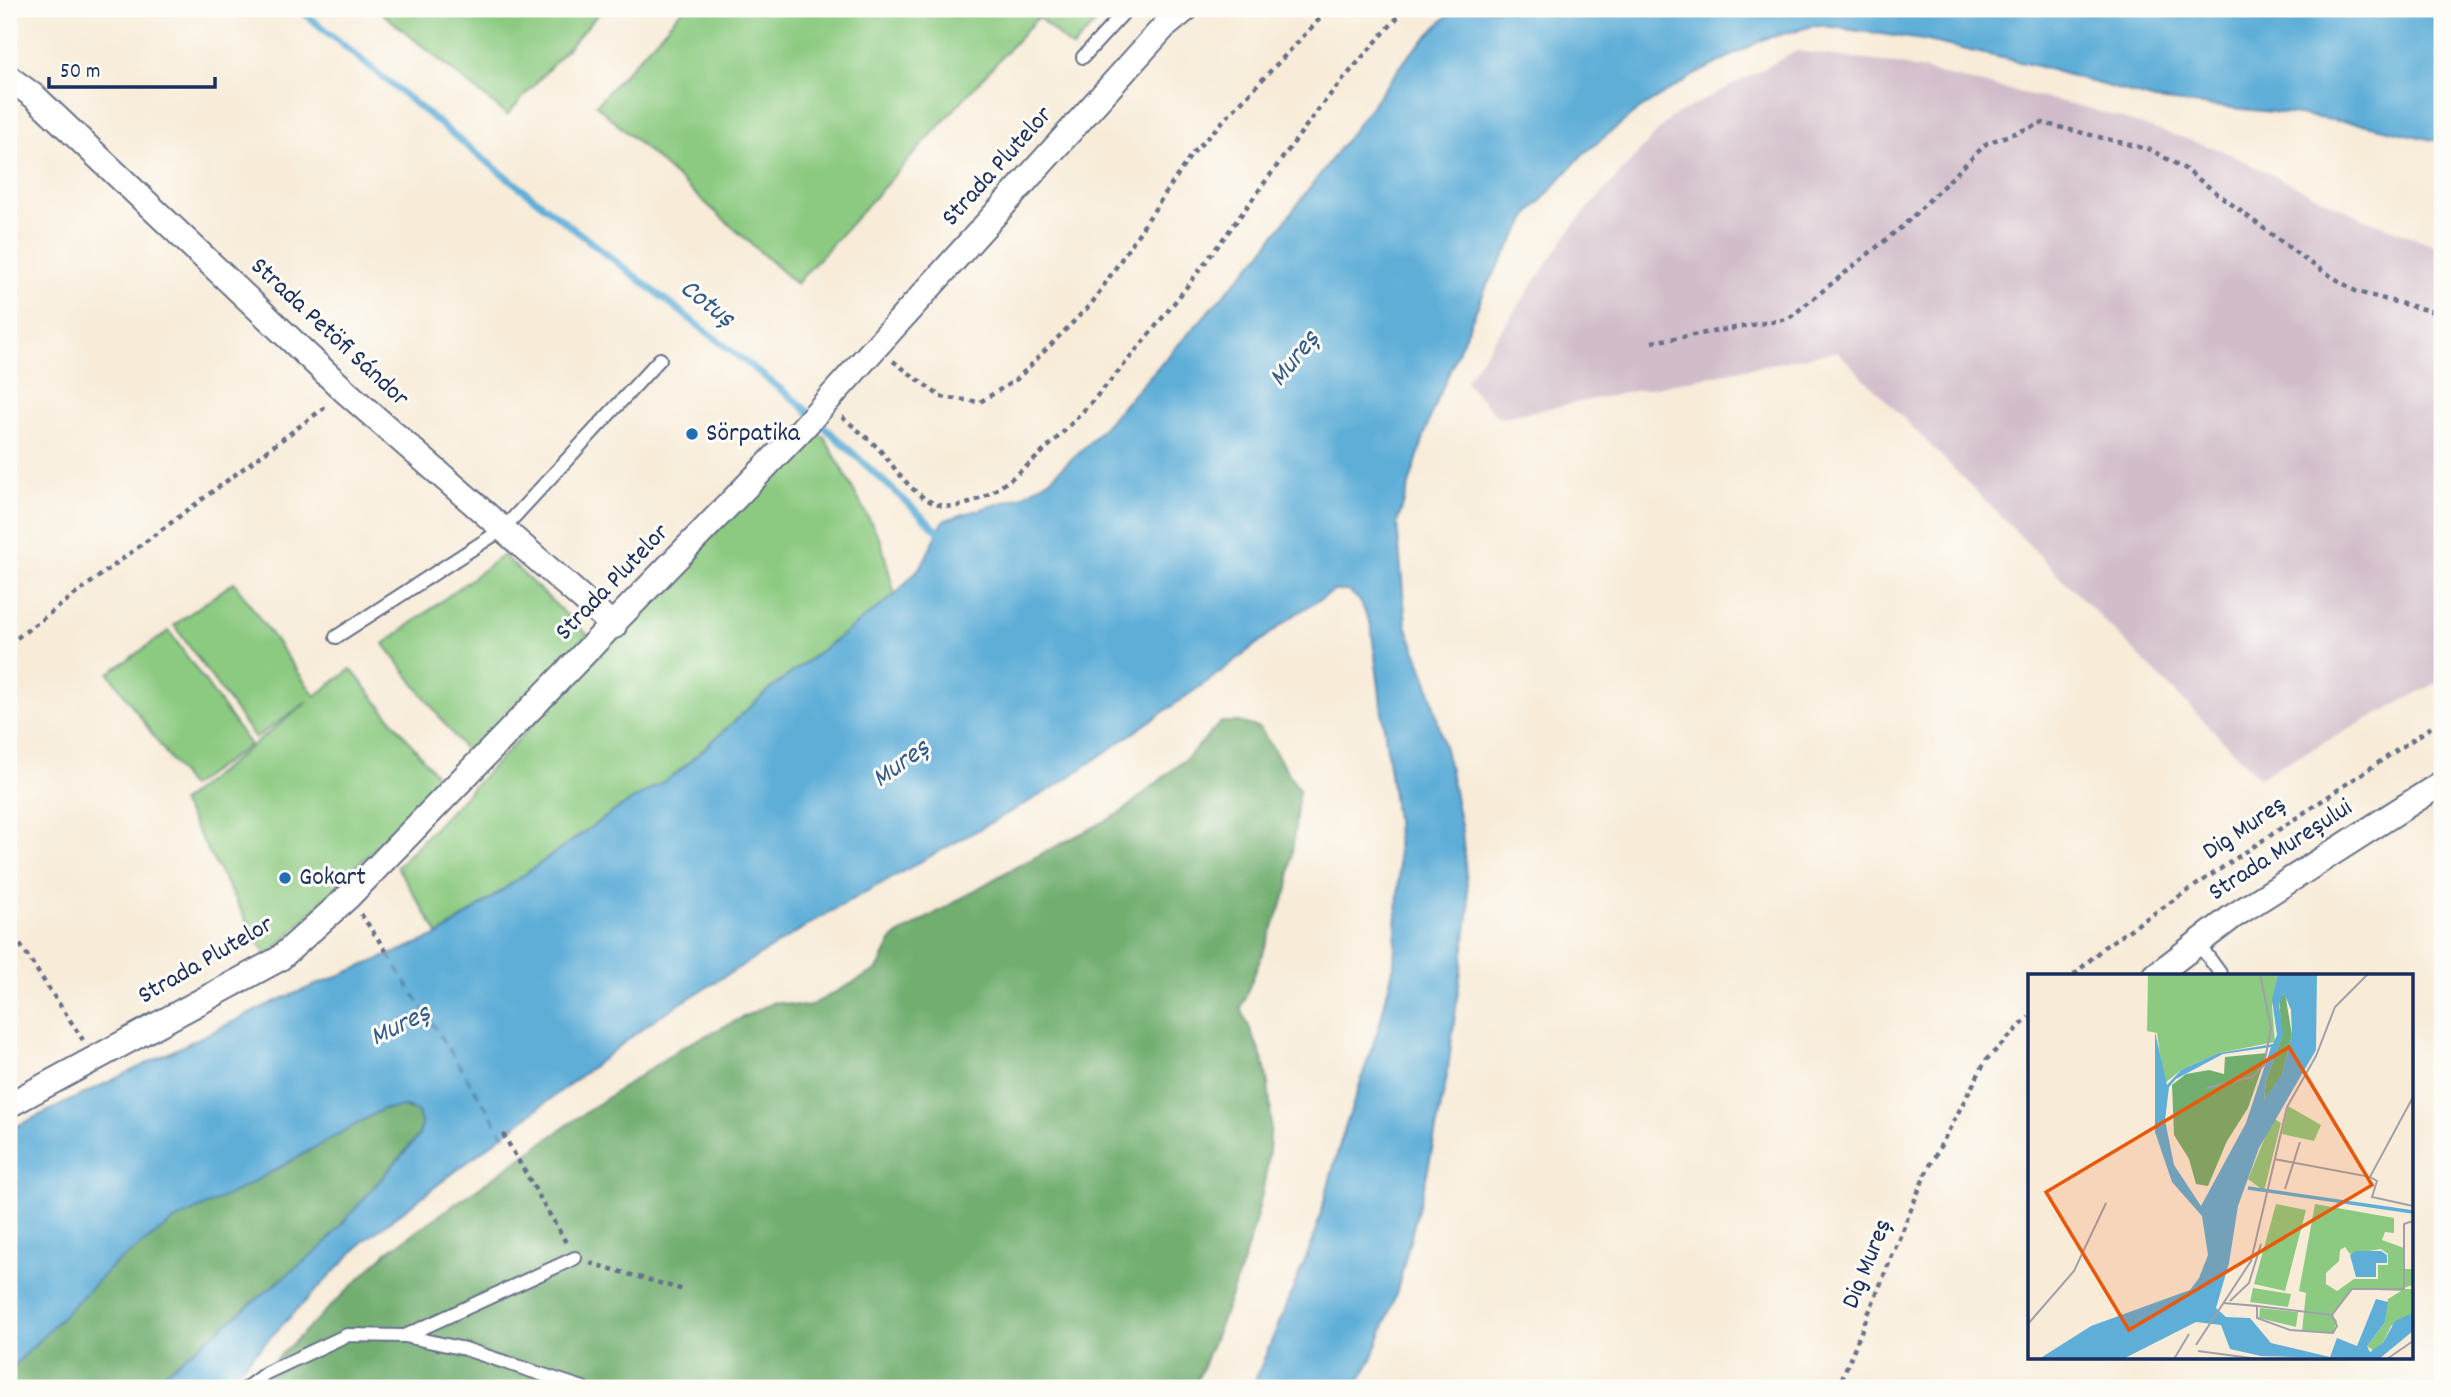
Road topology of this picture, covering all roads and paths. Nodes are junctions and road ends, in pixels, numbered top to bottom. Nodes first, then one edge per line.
1 (1127, 9) edge
2 (1186, 9) edge
3 (1329, 9) edge
4 (1405, 9) edge
5 (1083, 57) dead end
6 (9, 78) edge
7 (2442, 314) edge
8 (1652, 341) dead end
9 (876, 348) junction
10 (660, 359) dead end
11 (346, 392) junction
12 (826, 403) junction
13 (503, 529) junction
14 (614, 626) junction
15 (336, 637) dead end
16 (9, 644) edge
17 (2442, 720) edge
18 (2442, 783) edge
19 (349, 896) junction
20 (9, 929) edge
21 (2199, 943) junction
22 (388, 954) dead end
23 (2220, 973) dead end
24 (2075, 974) edge
25 (2157, 974) edge
26 (2028, 1018) edge
27 (95, 1058) junction
28 (9, 1105) edge
29 (503, 1134) dead end
30 (575, 1258) junction
31 (684, 1290) dead end
32 (405, 1336) junction
33 (246, 1388) edge
34 (583, 1388) edge
35 (1838, 1388) edge

1 - 5 lane
2 - 9 street, Strada Plutelor
3 - 9 path
4 - 12 path
6 - 11 street, Strada Petöfi Sándor
7 - 8 path
9 - 12 street, Strada Plutelor
10 - 13 lane
11 - 13 street, Strada Petöfi Sándor
11 - 16 path
12 - 14 street, Strada Plutelor
13 - 14 street, Strada Petöfi Sándor
13 - 15 lane
14 - 19 street, Strada Plutelor
17 - 24 path, Dig Mureș
18 - 21 street, Strada Mureșului
19 - 22 path
19 - 27 street, Strada Plutelor
20 - 27 path
21 - 23 lane
21 - 25 street, Strada Mureșului
26 - 35 path, Dig Mureș
27 - 28 street, Strada Plutelor
29 - 30 path
30 - 31 path
30 - 32 lane
32 - 33 lane
32 - 34 lane

